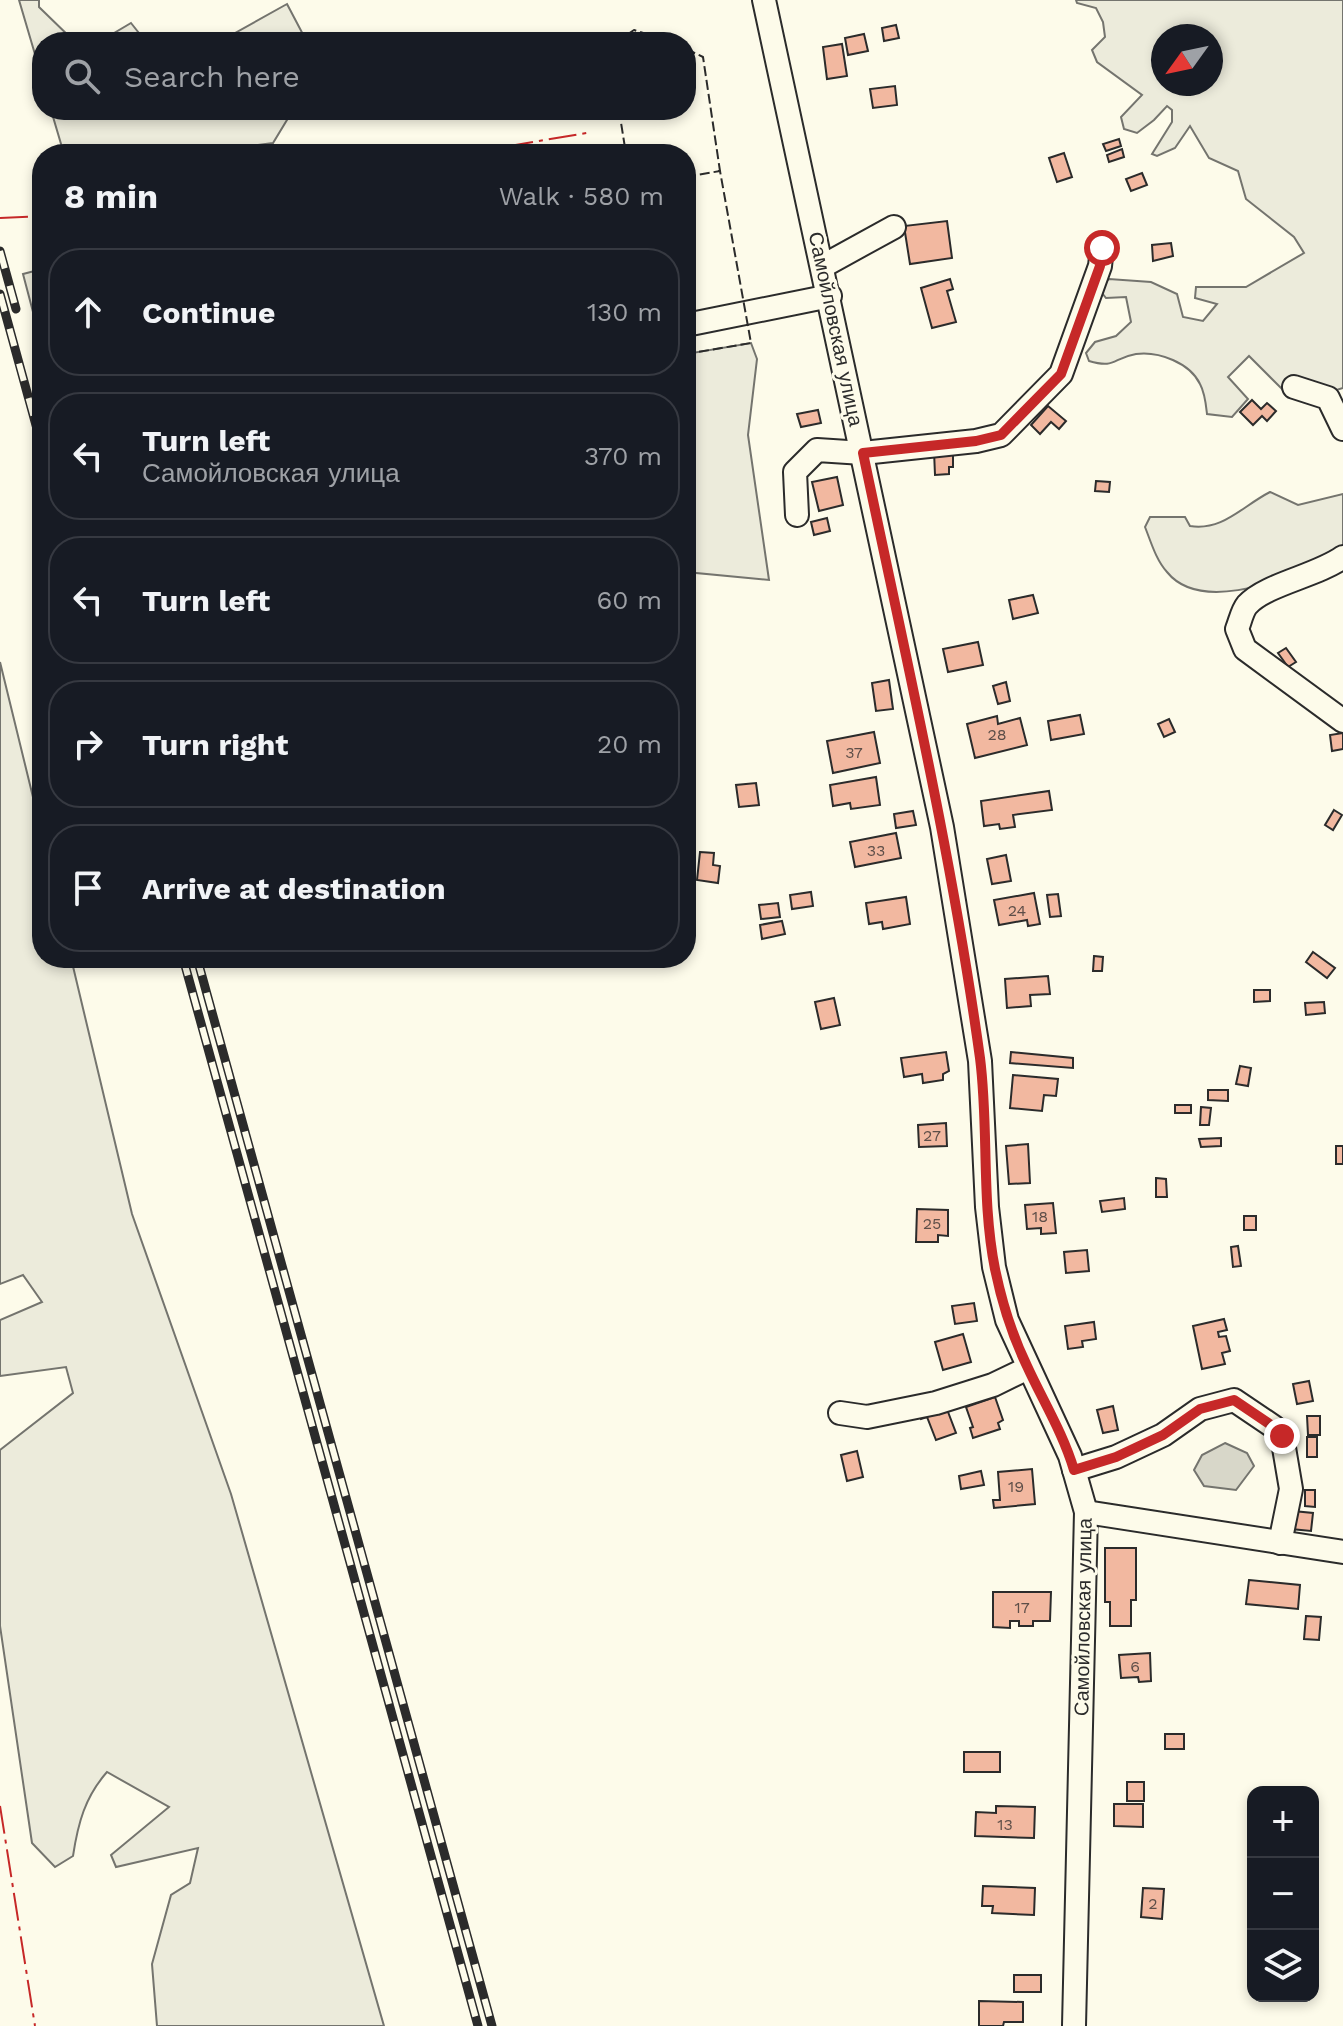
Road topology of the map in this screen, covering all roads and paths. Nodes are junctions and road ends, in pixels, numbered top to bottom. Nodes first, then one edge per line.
1 (764, 0) edge
2 (894, 227) dead end
3 (1102, 248) dead end
4 (823, 266) junction
5 (830, 296) junction
6 (696, 323) edge
7 (1294, 387) dead end
8 (1343, 429) edge
9 (863, 453) junction
10 (797, 515) dead end
11 (1343, 557) edge
12 (1343, 721) edge
13 (1028, 1368) junction
14 (840, 1413) dead end
15 (1074, 1470) junction
16 (1086, 1512) junction
17 (1280, 1543) junction
18 (1343, 1552) edge
19 (1074, 2026) edge

1 - 4 street, Самойловская улица
2 - 4 street
3 - 9 street
4 - 5 street, Самойловская улица
5 - 6 street
5 - 9 street, Самойловская улица
7 - 8 street
9 - 10 street
9 - 13 street, Самойловская улица
11 - 12 street
13 - 14 street
13 - 15 street, Самойловская улица
15 - 16 street, Самойловская улица
15 - 17 street
16 - 17 street
16 - 19 street, Самойловская улица
17 - 18 street

